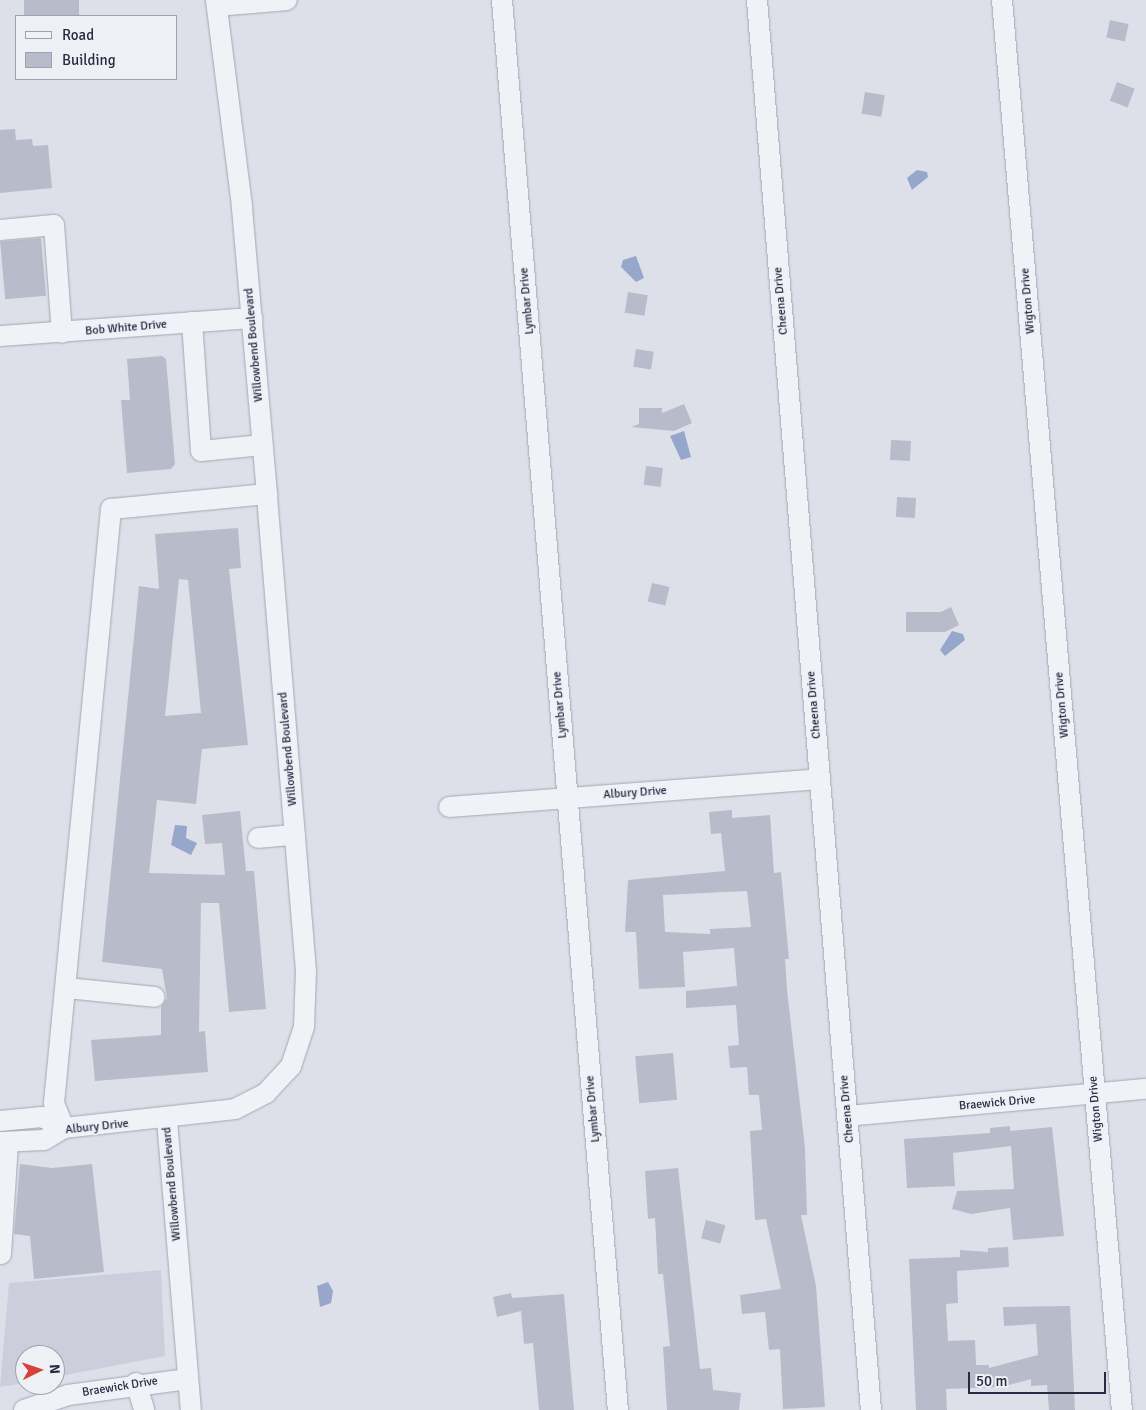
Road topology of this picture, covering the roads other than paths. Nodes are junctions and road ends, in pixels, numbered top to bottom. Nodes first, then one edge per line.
1 (287, 0) edge
2 (502, 0) edge
3 (757, 0) edge
4 (1002, 0) edge
5 (217, 3) edge
6 (0, 230) edge
7 (252, 318) junction
8 (192, 322) junction
9 (62, 333) junction
10 (0, 336) edge
11 (263, 445) junction
12 (267, 494) junction
13 (820, 779) junction
14 (568, 798) junction
15 (449, 807) dead end
16 (295, 835) junction
17 (258, 838) dead end
18 (67, 988) junction
19 (155, 997) dead end
20 (1146, 1090) edge
21 (1095, 1094) junction
22 (848, 1116) junction
23 (166, 1120) junction
24 (0, 1121) edge
25 (64, 1128) junction
26 (4, 1143) edge
27 (1, 1254) edge
28 (188, 1379) junction
29 (136, 1383) junction
30 (71, 1403) edge
31 (24, 1410) edge
32 (144, 1410) edge
33 (191, 1410) edge
34 (618, 1410) edge
35 (872, 1410) edge
36 (1122, 1410) edge

1 - 5 street
2 - 14 street, Lymbar Drive
3 - 13 street, Cheena Drive
4 - 21 street, Wigton Drive
5 - 7 street, Willowbend Boulevard
6 - 9 street
7 - 8 street, Bob White Drive
7 - 11 street, Willowbend Boulevard
8 - 9 street, Bob White Drive
8 - 11 street
9 - 10 street, Bob White Drive
11 - 12 street, Willowbend Boulevard
12 - 16 street, Willowbend Boulevard
12 - 18 street
13 - 14 street, Albury Drive
13 - 22 street, Cheena Drive
14 - 15 street, Albury Drive
14 - 34 street, Lymbar Drive
16 - 17 street
16 - 23 street, Willowbend Boulevard
18 - 19 street
18 - 25 street
20 - 21 street, Braewick Drive
21 - 22 street, Braewick Drive
21 - 36 street, Wigton Drive
22 - 35 street, Cheena Drive
23 - 25 street, Albury Drive
23 - 28 street, Willowbend Boulevard
24 - 25 street
25 - 26 street, Albury Drive
26 - 27 street
28 - 29 street, Braewick Drive
28 - 33 street, Willowbend Boulevard
29 - 30 street, Braewick Drive
29 - 32 street
30 - 31 street, Braewick Drive

